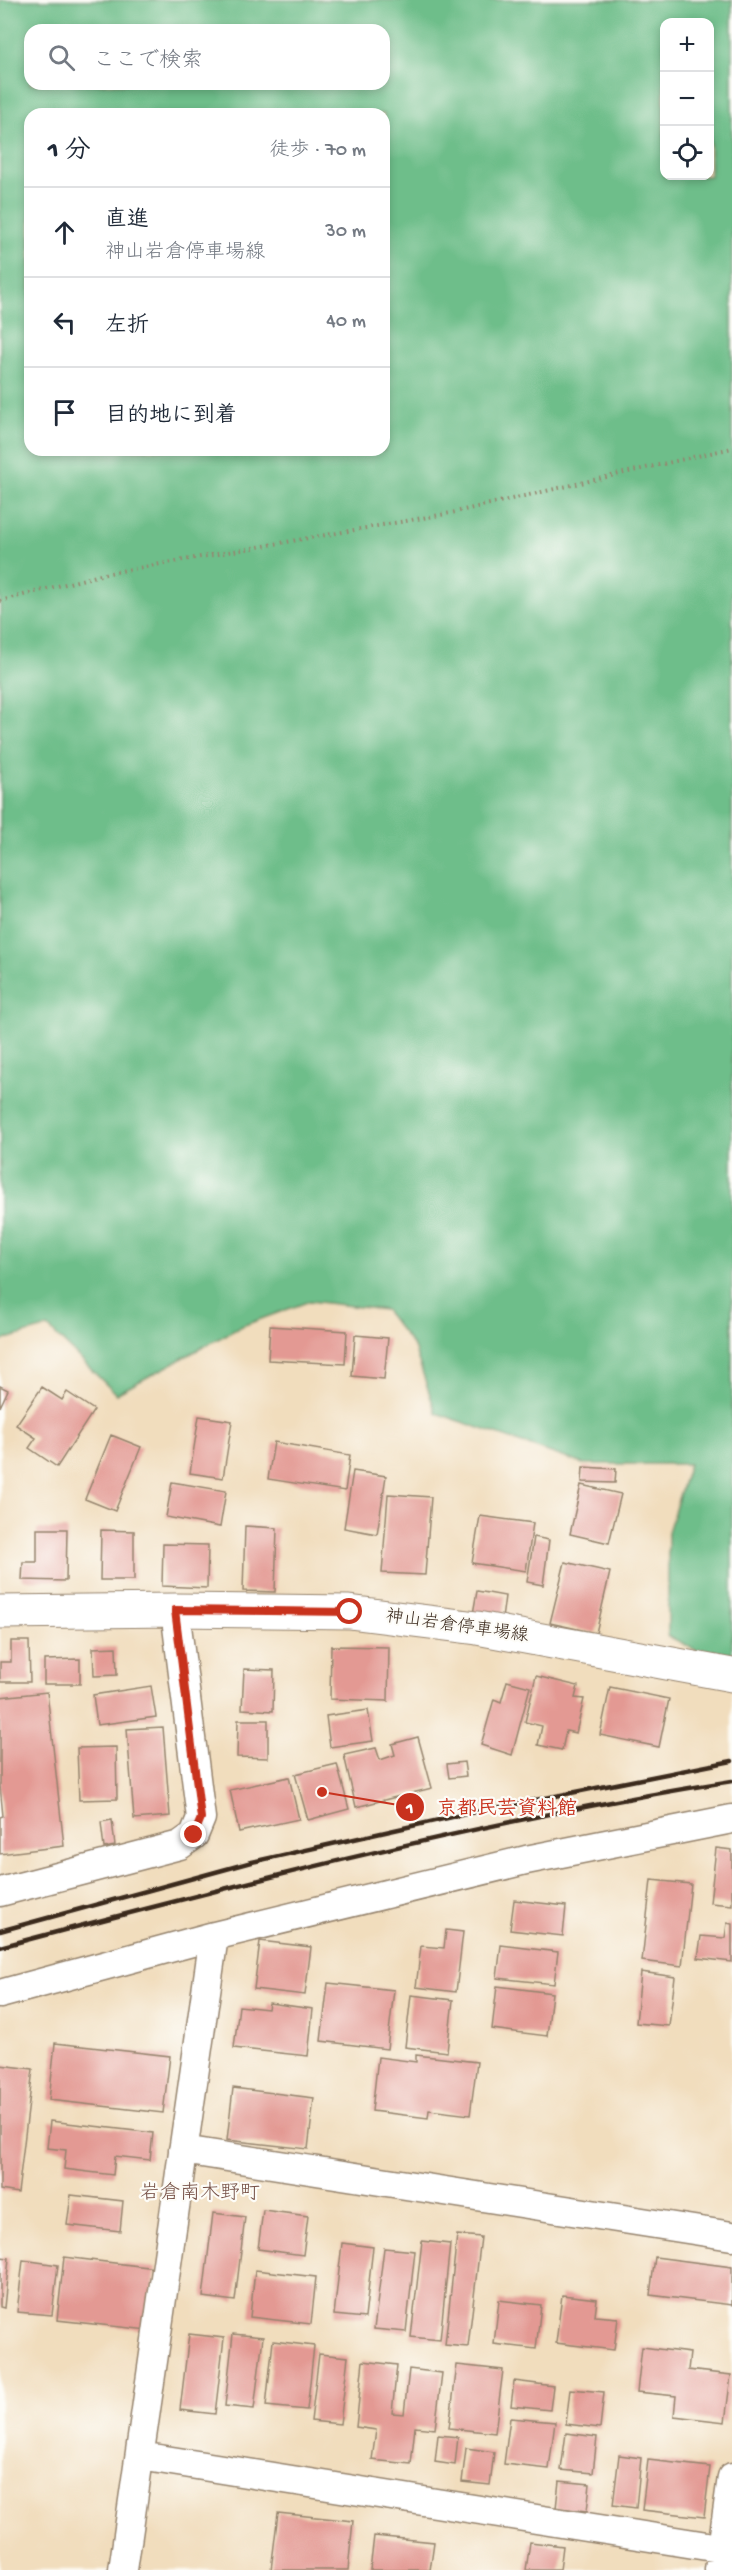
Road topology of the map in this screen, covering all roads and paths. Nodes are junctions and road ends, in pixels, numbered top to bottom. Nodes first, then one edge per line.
1 (732, 448) edge
2 (0, 601) edge
3 (175, 1610) junction
4 (0, 1612) edge
5 (732, 1675) edge
6 (732, 1819) edge
7 (0, 1892) edge
8 (214, 1936) junction
9 (0, 1994) edge
10 (183, 2150) junction
11 (732, 2236) edge
12 (140, 2456) junction
13 (732, 2477) edge
14 (724, 2556) edge
15 (123, 2570) edge

1 - 2 path
3 - 4 main road, 神山岩倉停車場線
3 - 5 main road, 神山岩倉停車場線
3 - 7 street
6 - 8 street
8 - 9 street
8 - 10 street
10 - 11 street
10 - 12 street
12 - 14 street
12 - 15 street
13 - 14 street

